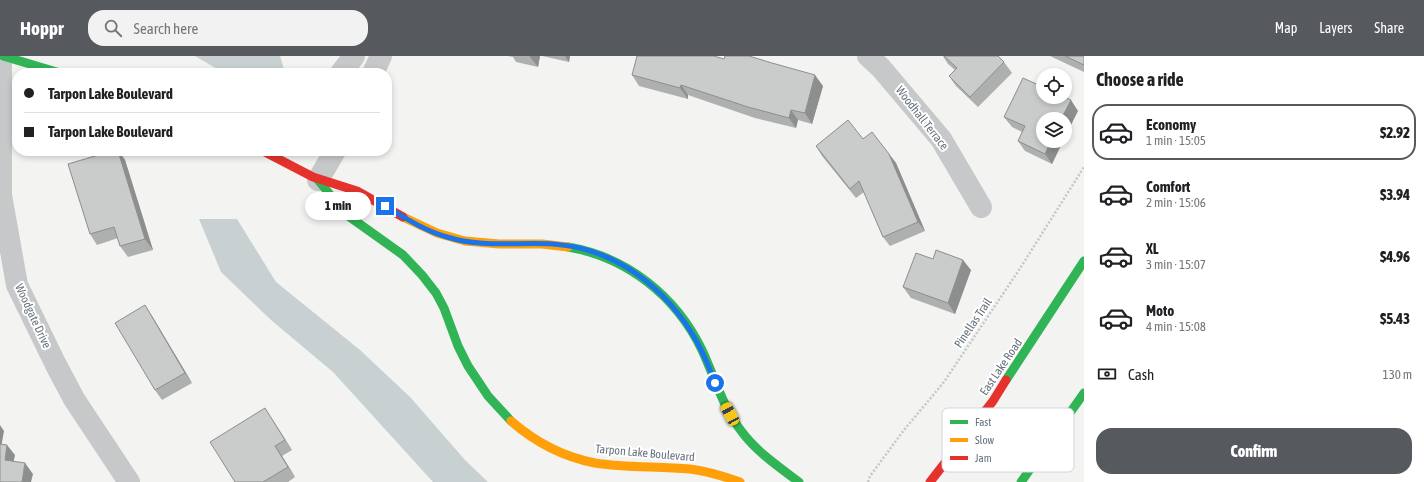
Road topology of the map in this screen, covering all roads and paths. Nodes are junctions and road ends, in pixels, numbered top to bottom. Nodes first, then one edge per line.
1 (2, 56) edge
2 (354, 56) edge
3 (381, 56) edge
4 (868, 56) edge
5 (43, 68) edge
6 (344, 68) edge
7 (375, 68) edge
8 (280, 156) edge
9 (332, 156) edge
10 (1084, 167) edge
11 (318, 180) junction
12 (981, 207) dead end
13 (1084, 261) edge
14 (1084, 394) edge
15 (988, 408) edge
16 (1074, 408) edge
17 (942, 467) edge
18 (1028, 472) edge
19 (130, 482) edge
20 (740, 482) edge
21 (800, 482) edge
22 (868, 482) edge
23 (930, 482) edge
24 (1021, 482) edge

1 - 5 street
1 - 19 street, Woodgate Drive
2 - 6 street
3 - 7 street
4 - 12 street, Woodhall Terrace
8 - 11 street, Tarpon Lake Boulevard
9 - 11 street
10 - 22 path, Pinellas Trail
11 - 20 street, Tarpon Lake Boulevard
11 - 21 street, Tarpon Lake Boulevard
13 - 15 street, East Lake Road
14 - 16 street
17 - 23 street, East Lake Road
18 - 24 street

